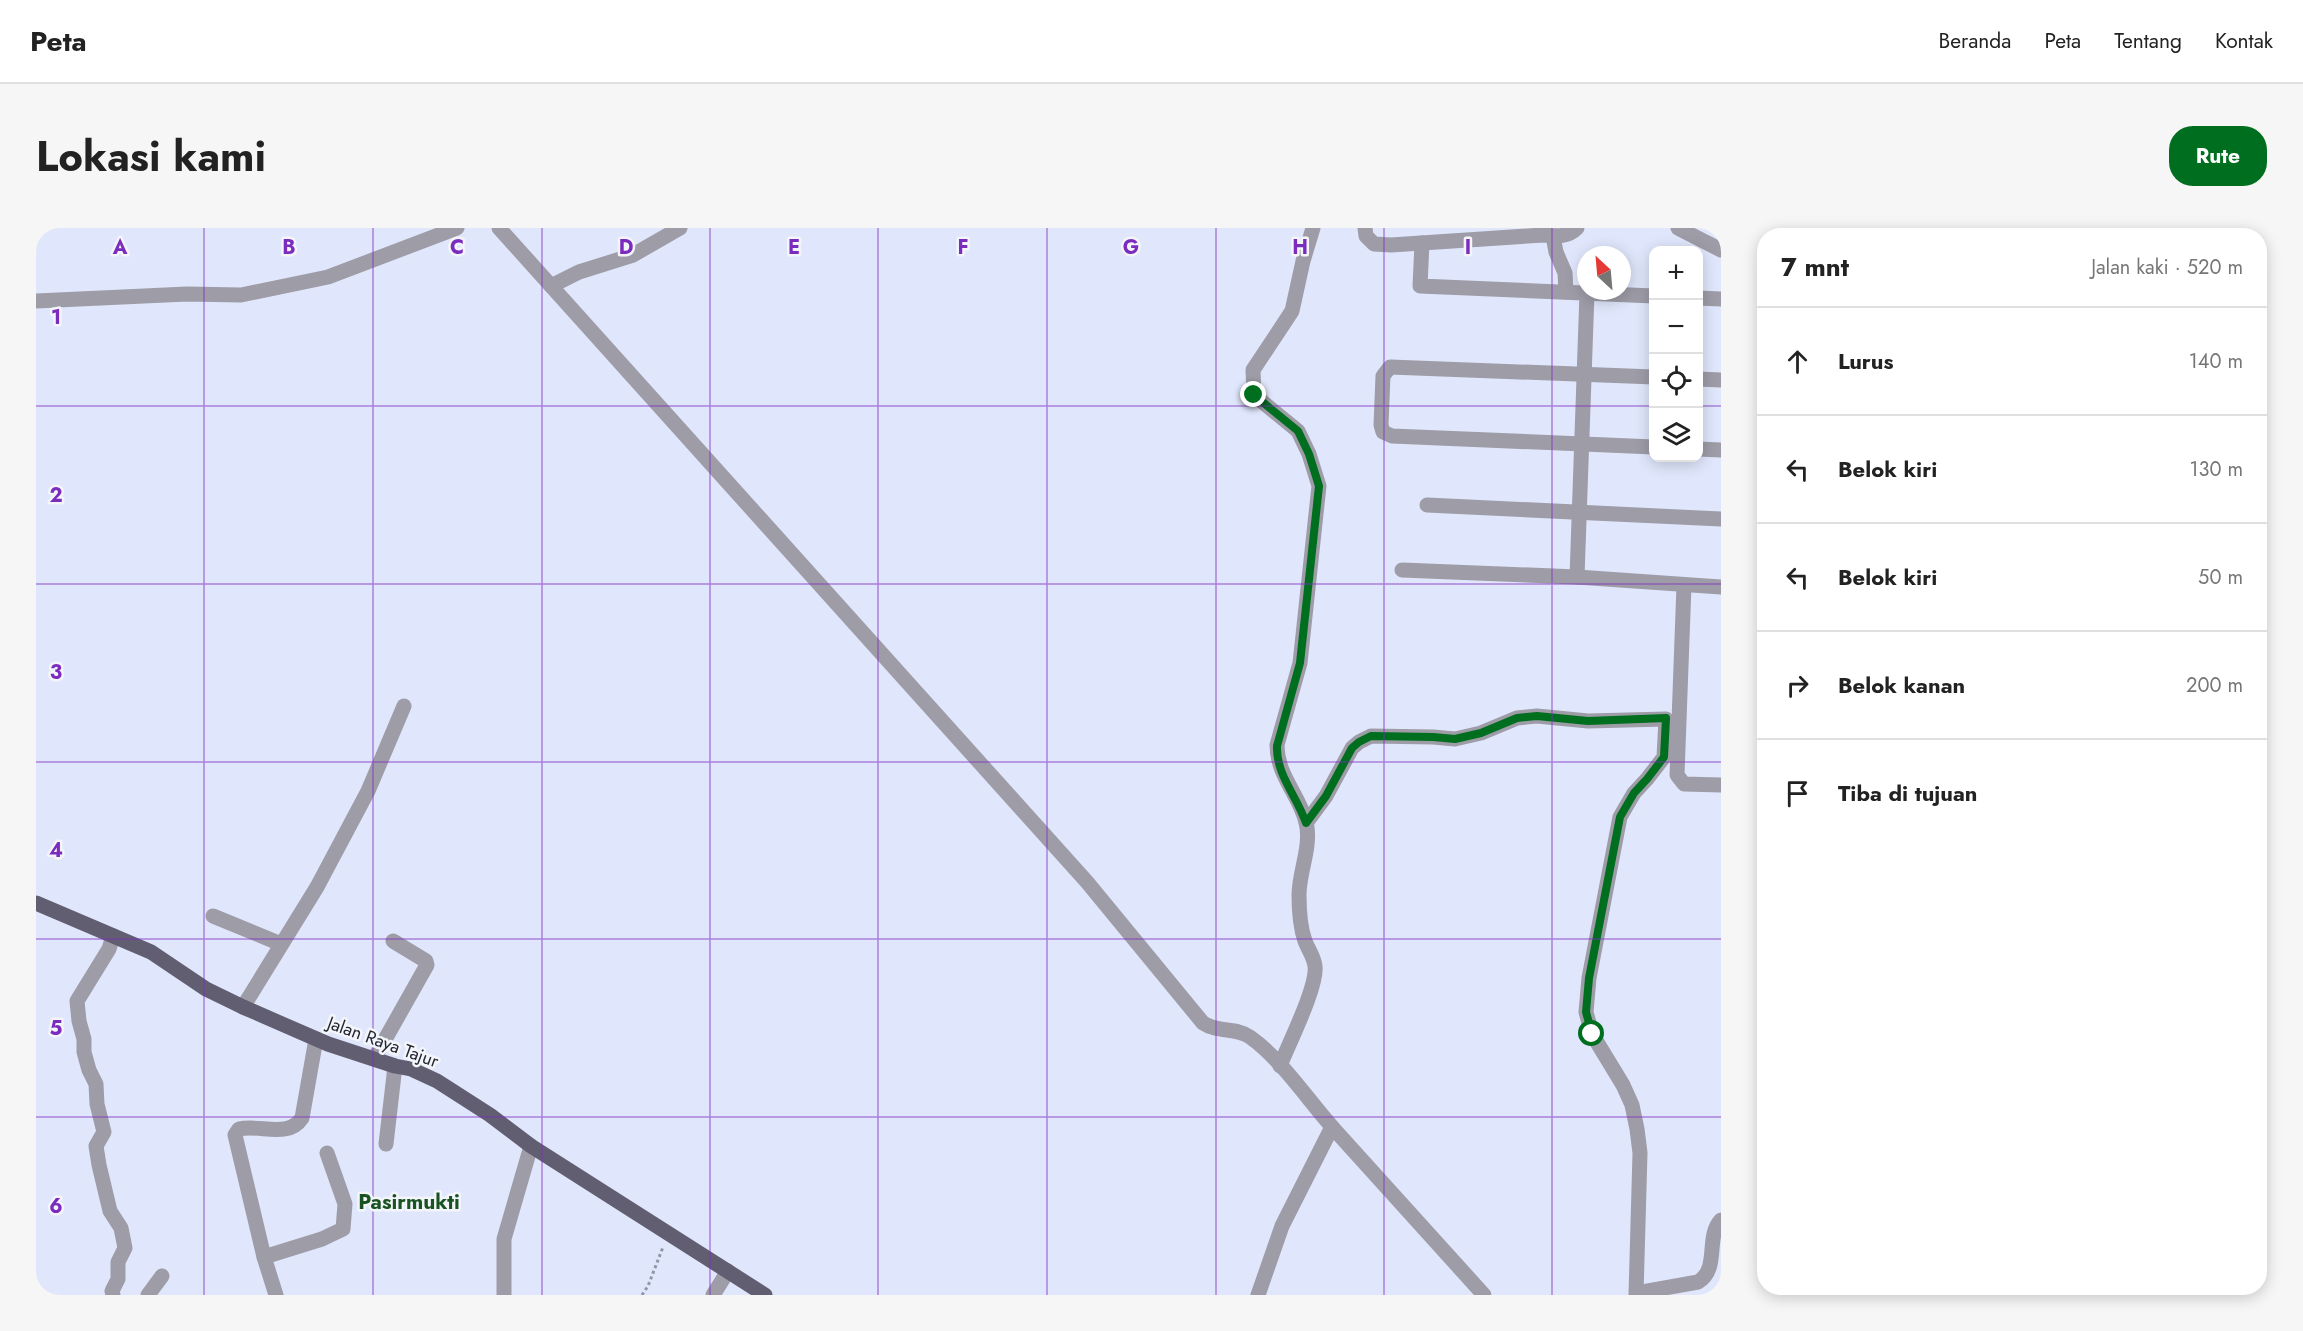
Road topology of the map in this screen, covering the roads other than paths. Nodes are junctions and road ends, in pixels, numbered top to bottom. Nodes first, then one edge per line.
1 (457, 228) edge
2 (499, 228) edge
3 (680, 228) edge
4 (1313, 228) edge
5 (1365, 228) edge
6 (1577, 228) edge
7 (1678, 228) edge
8 (1553, 236) junction
9 (1422, 243) junction
10 (1721, 250) edge
11 (551, 286) junction
12 (1566, 292) junction
13 (1577, 293) edge
14 (1631, 295) edge
15 (1649, 296) edge
16 (1703, 298) edge
17 (1721, 299) edge
18 (1587, 300) edge
19 (36, 302) edge
20 (1584, 374) junction
21 (1649, 377) edge
22 (1703, 379) edge
23 (1721, 380) edge
24 (1581, 443) junction
25 (1649, 447) edge
26 (1703, 449) edge
27 (1721, 450) edge
28 (1427, 505) dead end
29 (1578, 512) junction
30 (1721, 519) edge
31 (1402, 570) dead end
32 (1577, 577) junction
33 (1684, 585) junction
34 (1721, 586) edge
35 (404, 706) dead end
36 (1721, 784) edge
37 (1306, 823) junction
38 (36, 903) edge
39 (213, 916) dead end
40 (113, 936) junction
41 (393, 941) dead end
42 (281, 944) junction
43 (243, 1007) junction
44 (316, 1039) junction
45 (374, 1059) junction
46 (395, 1066) junction
47 (1280, 1066) junction
48 (1332, 1127) junction
49 (386, 1144) dead end
50 (531, 1146) junction
51 (327, 1153) dead end
52 (1721, 1220) edge
53 (264, 1257) junction
54 (728, 1271) junction
55 (162, 1276) dead end
56 (1637, 1294) edge
57 (113, 1295) edge
58 (148, 1295) edge
59 (276, 1295) edge
60 (504, 1295) edge
61 (713, 1295) edge
62 (765, 1295) edge
63 (1258, 1295) edge
64 (1484, 1295) edge

1 - 19 street
2 - 11 street
3 - 11 street
4 - 37 street
5 - 9 street
6 - 8 street
7 - 10 street
8 - 9 street
8 - 12 street
9 - 12 street
11 - 47 street
12 - 13 street
14 - 15 street
16 - 17 street
18 - 20 street
20 - 21 street
20 - 24 street
20 - 24 street
22 - 23 street
24 - 25 street
24 - 29 street
26 - 27 street
28 - 29 street
29 - 30 street
29 - 32 street
31 - 32 street
32 - 33 street
33 - 34 street
33 - 36 street
35 - 42 street
37 - 47 street
37 - 56 street
38 - 40 main road, Jalan Raya Tajur
39 - 42 street
40 - 43 main road, Jalan Raya Tajur
40 - 57 street
41 - 45 street
42 - 43 street
43 - 44 main road, Jalan Raya Tajur
44 - 45 main road, Jalan Raya Tajur
44 - 53 street
45 - 46 main road, Jalan Raya Tajur
46 - 49 street
46 - 50 main road, Jalan Raya Tajur
47 - 48 street
48 - 63 street
48 - 64 street
50 - 54 main road, Jalan Raya Tajur
50 - 60 street
51 - 53 street
52 - 56 street
53 - 59 street
54 - 61 street
54 - 62 main road, Jalan Raya Tajur
55 - 58 street

